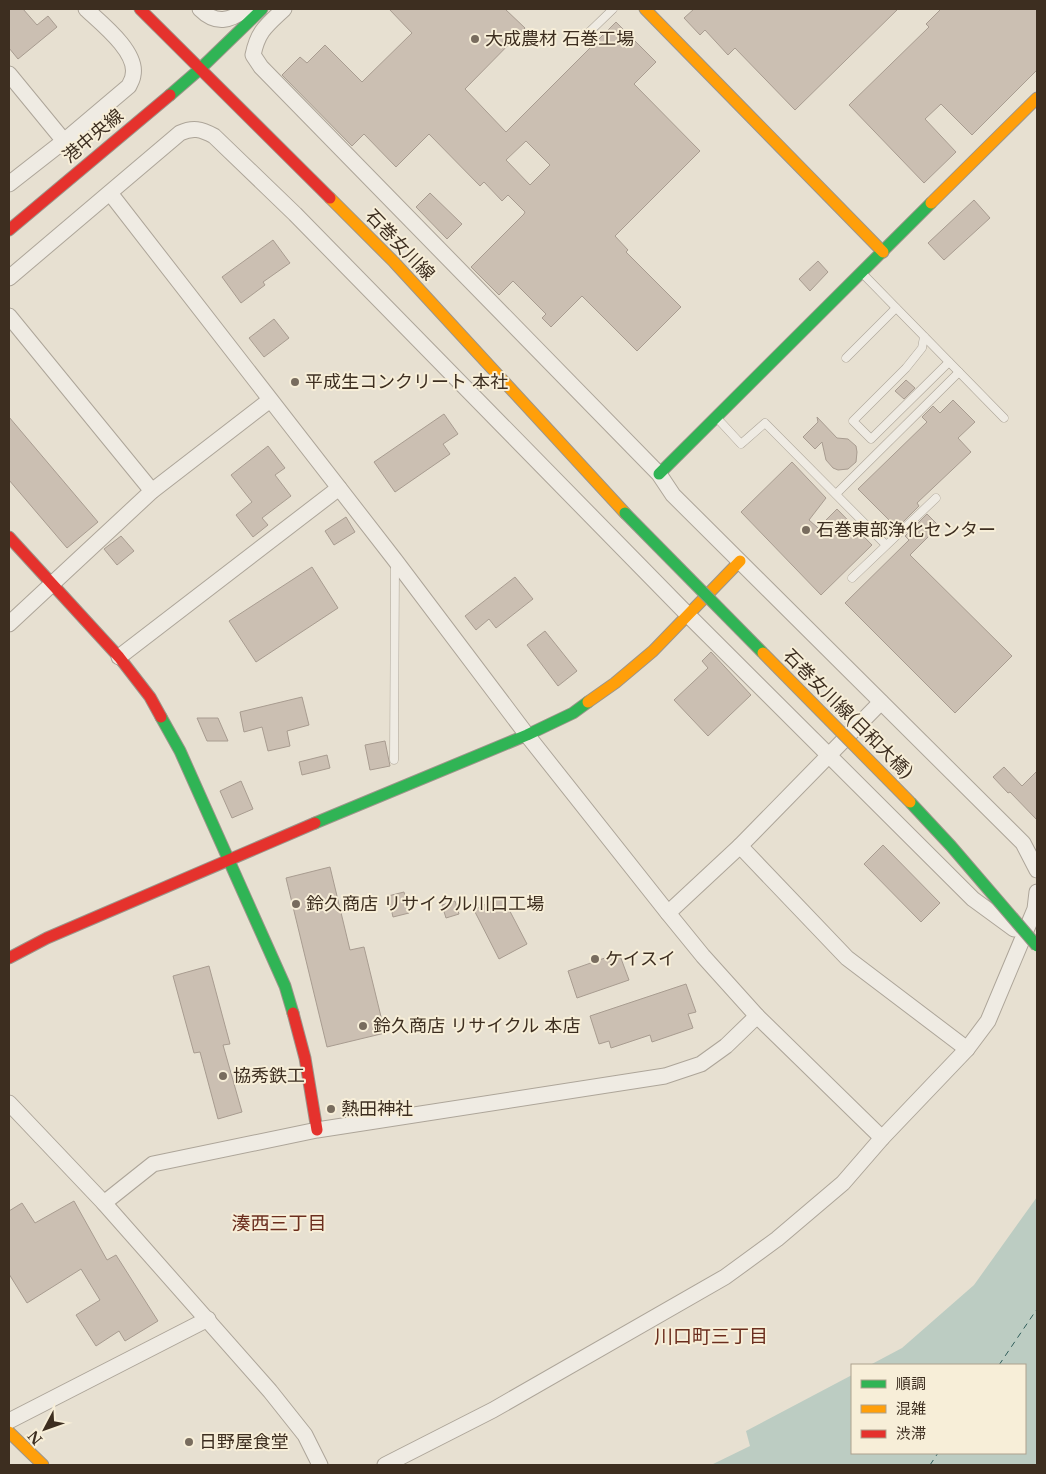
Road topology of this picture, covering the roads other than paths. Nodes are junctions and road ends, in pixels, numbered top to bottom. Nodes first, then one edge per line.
1 (86, 9) edge
2 (140, 9) edge
3 (200, 9) edge
4 (246, 9) edge
5 (262, 9) edge
6 (284, 9) edge
7 (613, 9) edge
8 (645, 9) edge
9 (582, 39) dead end
10 (200, 69) junction
11 (9, 74) edge
12 (1037, 98) edge
13 (64, 142) junction
14 (9, 184) edge
15 (110, 193) junction
16 (9, 230) edge
17 (883, 252) junction
18 (862, 273) junction
19 (9, 278) edge
20 (896, 308) junction
21 (9, 316) edge
22 (924, 337) junction
23 (846, 358) dead end
24 (949, 362) junction
25 (958, 372) junction
26 (270, 400) junction
27 (716, 417) junction
28 (1004, 418) dead end
29 (659, 474) junction
30 (339, 488) junction
31 (152, 490) junction
32 (836, 494) junction
33 (936, 498) dead end
34 (625, 514) joint
35 (9, 537) edge
36 (886, 545) junction
37 (395, 560) junction
38 (740, 561) junction
39 (852, 578) dead end
40 (51, 583) junction
41 (689, 616) junction
42 (9, 624) edge
43 (119, 657) junction
44 (881, 702) junction
45 (527, 735) junction
46 (829, 755) junction
47 (394, 760) dead end
48 (740, 846) junction
49 (229, 860) junction
50 (1037, 870) edge
51 (1037, 892) edge
52 (668, 913) junction
53 (1024, 936) junction
54 (1037, 946) edge
55 (9, 958) edge
56 (757, 1016) junction
57 (967, 1049) junction
58 (9, 1102) edge
59 (317, 1130) junction
60 (882, 1138) junction
61 (104, 1203) junction
62 (208, 1319) junction
63 (9, 1421) edge
64 (9, 1432) edge
65 (43, 1465) edge
66 (320, 1465) edge
67 (385, 1465) edge

1 - 13 street
2 - 10 street, 石巻女川線
3 - 4 street
5 - 10 street, 港中央線
6 - 29 street
7 - 9 lane
8 - 17 street
10 - 16 street, 港中央線
10 - 34 street, 石巻女川線
11 - 13 street
12 - 17 street
13 - 14 street
15 - 19 street
15 - 26 street
15 - 41 street
17 - 18 street
18 - 20 lane
18 - 27 street
20 - 22 lane
20 - 23 lane
21 - 31 street
22 - 24 lane
22 - 24 lane
24 - 25 lane
25 - 28 lane
25 - 32 lane
26 - 30 street
26 - 31 street
27 - 29 street
27 - 32 lane
29 - 38 street
30 - 37 street
30 - 43 street
31 - 40 street
32 - 36 lane
33 - 36 lane
34 - 54 street, 石巻女川線(日和大橋), bridge
35 - 40 street
36 - 39 lane
37 - 45 street
37 - 47 lane
38 - 41 street
38 - 44 street
40 - 42 street
40 - 43 street
41 - 45 street
41 - 46 street
43 - 49 street
44 - 46 street
44 - 50 street
45 - 49 street
45 - 52 street
46 - 48 street
46 - 53 street
48 - 52 street
48 - 57 street
49 - 55 street
49 - 59 street
51 - 53 street
52 - 56 street
53 - 57 street
56 - 59 street
56 - 60 street
57 - 60 street
58 - 61 street
59 - 61 street
60 - 67 street
61 - 62 street
62 - 63 street
62 - 66 street
64 - 65 street

